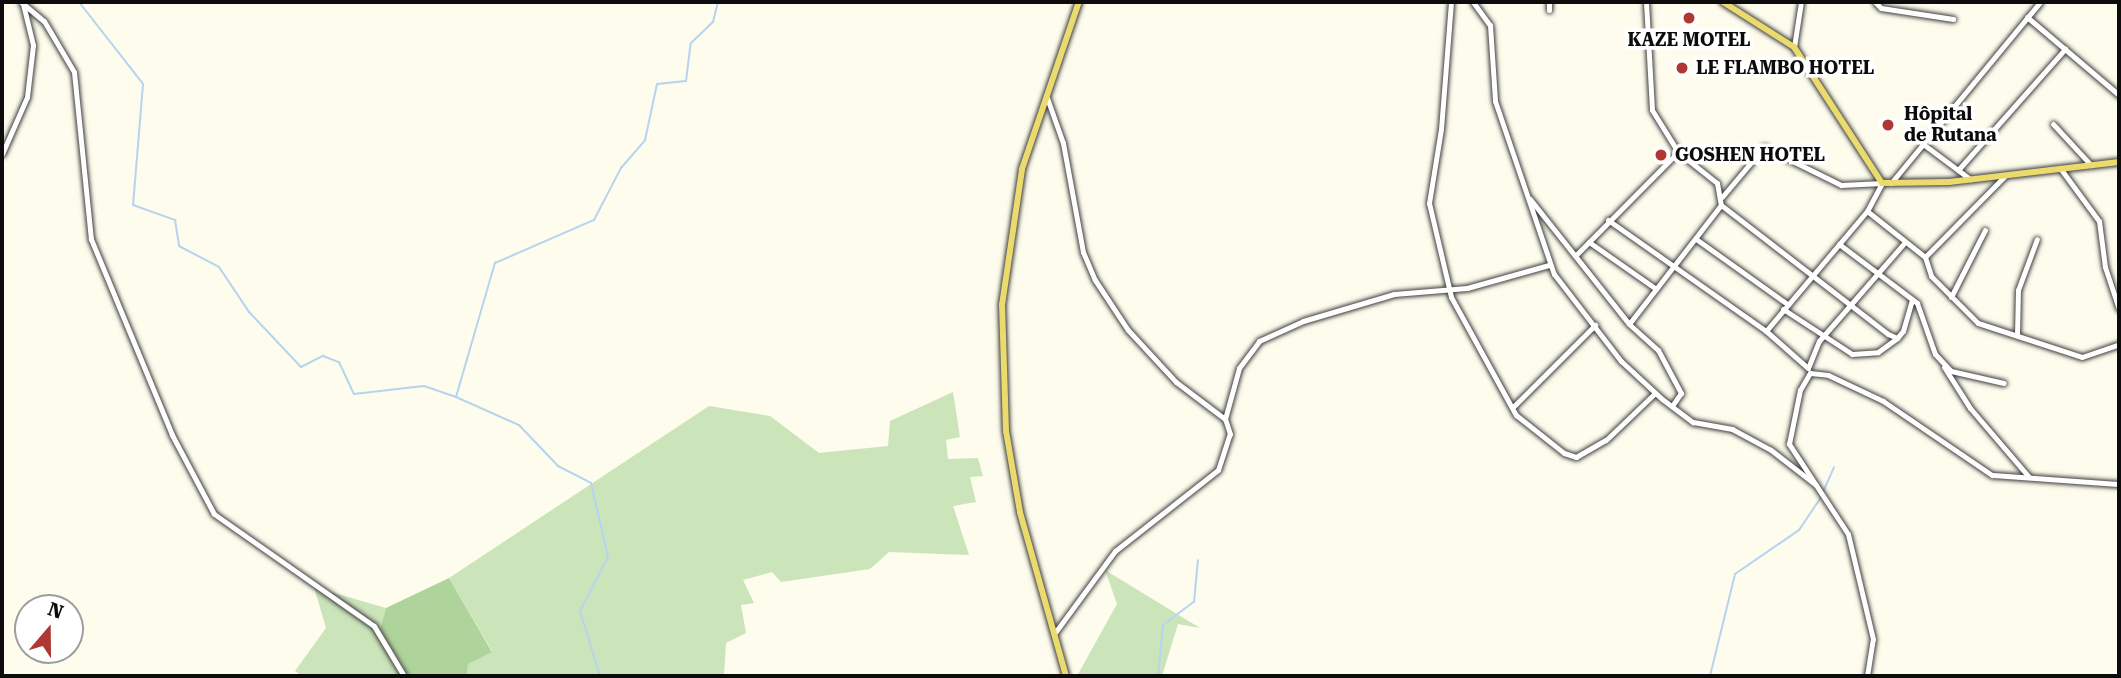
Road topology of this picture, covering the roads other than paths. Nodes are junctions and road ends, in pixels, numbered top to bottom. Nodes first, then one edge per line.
1 (1079, 2) edge
2 (1451, 2) edge
3 (1474, 2) edge
4 (1549, 2) edge
5 (1646, 2) edge
6 (1723, 2) edge
7 (1801, 2) edge
8 (1875, 2) edge
9 (2040, 2) edge
10 (22, 3) edge
11 (1549, 10) dead end
12 (2028, 17) junction
13 (1953, 19) dead end
14 (1794, 47) junction
15 (2065, 49) junction
16 (1046, 93) junction
17 (2119, 96) edge
18 (2053, 124) dead end
19 (1923, 144) junction
20 (1678, 152) junction
21 (2, 154) edge
22 (2118, 161) edge
23 (2091, 165) junction
24 (2060, 168) junction
25 (1958, 170) junction
26 (2006, 175) junction
27 (1970, 179) junction
28 (1885, 184) junction
29 (1722, 197) junction
30 (1530, 200) junction
31 (1721, 205) junction
32 (1867, 211) junction
33 (1608, 220) junction
34 (1985, 230) dead end
35 (1696, 239) junction
36 (2037, 239) dead end
37 (1589, 242) junction
38 (1905, 242) junction
39 (1839, 244) junction
40 (1577, 254) junction
41 (1925, 257) junction
42 (1549, 265) junction
43 (1672, 269) junction
44 (1878, 274) junction
45 (1811, 276) junction
46 (1656, 289) junction
47 (1449, 291) junction
48 (1951, 297) junction
49 (1912, 299) junction
50 (1850, 306) junction
51 (1785, 307) junction
52 (2119, 309) edge
53 (1629, 324) junction
54 (1595, 325) junction
55 (1766, 331) junction
56 (2017, 334) junction
57 (1824, 336) junction
58 (1897, 338) junction
59 (2119, 344) edge
60 (1942, 364) junction
61 (2004, 383) dead end
62 (1655, 393) junction
63 (1514, 406) junction
64 (1672, 406) junction
65 (1226, 419) junction
66 (2029, 477) junction
67 (2119, 484) edge
68 (1818, 487) junction
69 (1054, 634) junction
70 (404, 676) edge
71 (1066, 676) edge
72 (1867, 676) edge

1 - 16 main road
2 - 47 street
3 - 30 street
4 - 11 street
5 - 20 street
6 - 14 main road
7 - 14 street
8 - 13 street
9 - 12 street
10 - 21 street
10 - 70 street
12 - 15 street
12 - 19 street
14 - 28 main road
15 - 17 street
15 - 25 street
16 - 65 street
16 - 69 main road
18 - 23 street
19 - 25 street
19 - 28 street
20 - 29 street
20 - 33 street
22 - 23 main road
23 - 24 main road
24 - 26 main road
24 - 52 street
25 - 27 street
26 - 27 main road
26 - 41 street
27 - 28 main road
28 - 29 street
28 - 32 street
29 - 31 street
30 - 40 street
30 - 42 street
31 - 35 street
31 - 45 street
32 - 38 street
32 - 39 street
33 - 37 street
33 - 43 street
34 - 48 street
35 - 43 street
35 - 51 street
36 - 56 street
37 - 40 street
37 - 46 street
38 - 41 street
38 - 44 street
39 - 44 street
39 - 45 street
40 - 53 street
41 - 48 street
42 - 47 street
42 - 54 street
43 - 46 street
43 - 55 street
44 - 49 street
44 - 50 street
45 - 50 street
45 - 51 street
46 - 53 street
47 - 63 street
47 - 65 street
48 - 56 street
49 - 58 street
49 - 60 street
50 - 57 street
50 - 58 street
51 - 55 street
51 - 57 street
53 - 64 street
54 - 62 street
54 - 63 street
55 - 57 street
56 - 59 street
57 - 58 street
60 - 61 street
60 - 66 street
62 - 63 street
62 - 64 street
64 - 68 street
65 - 69 street
66 - 67 street
66 - 68 street
68 - 72 street
69 - 71 main road

